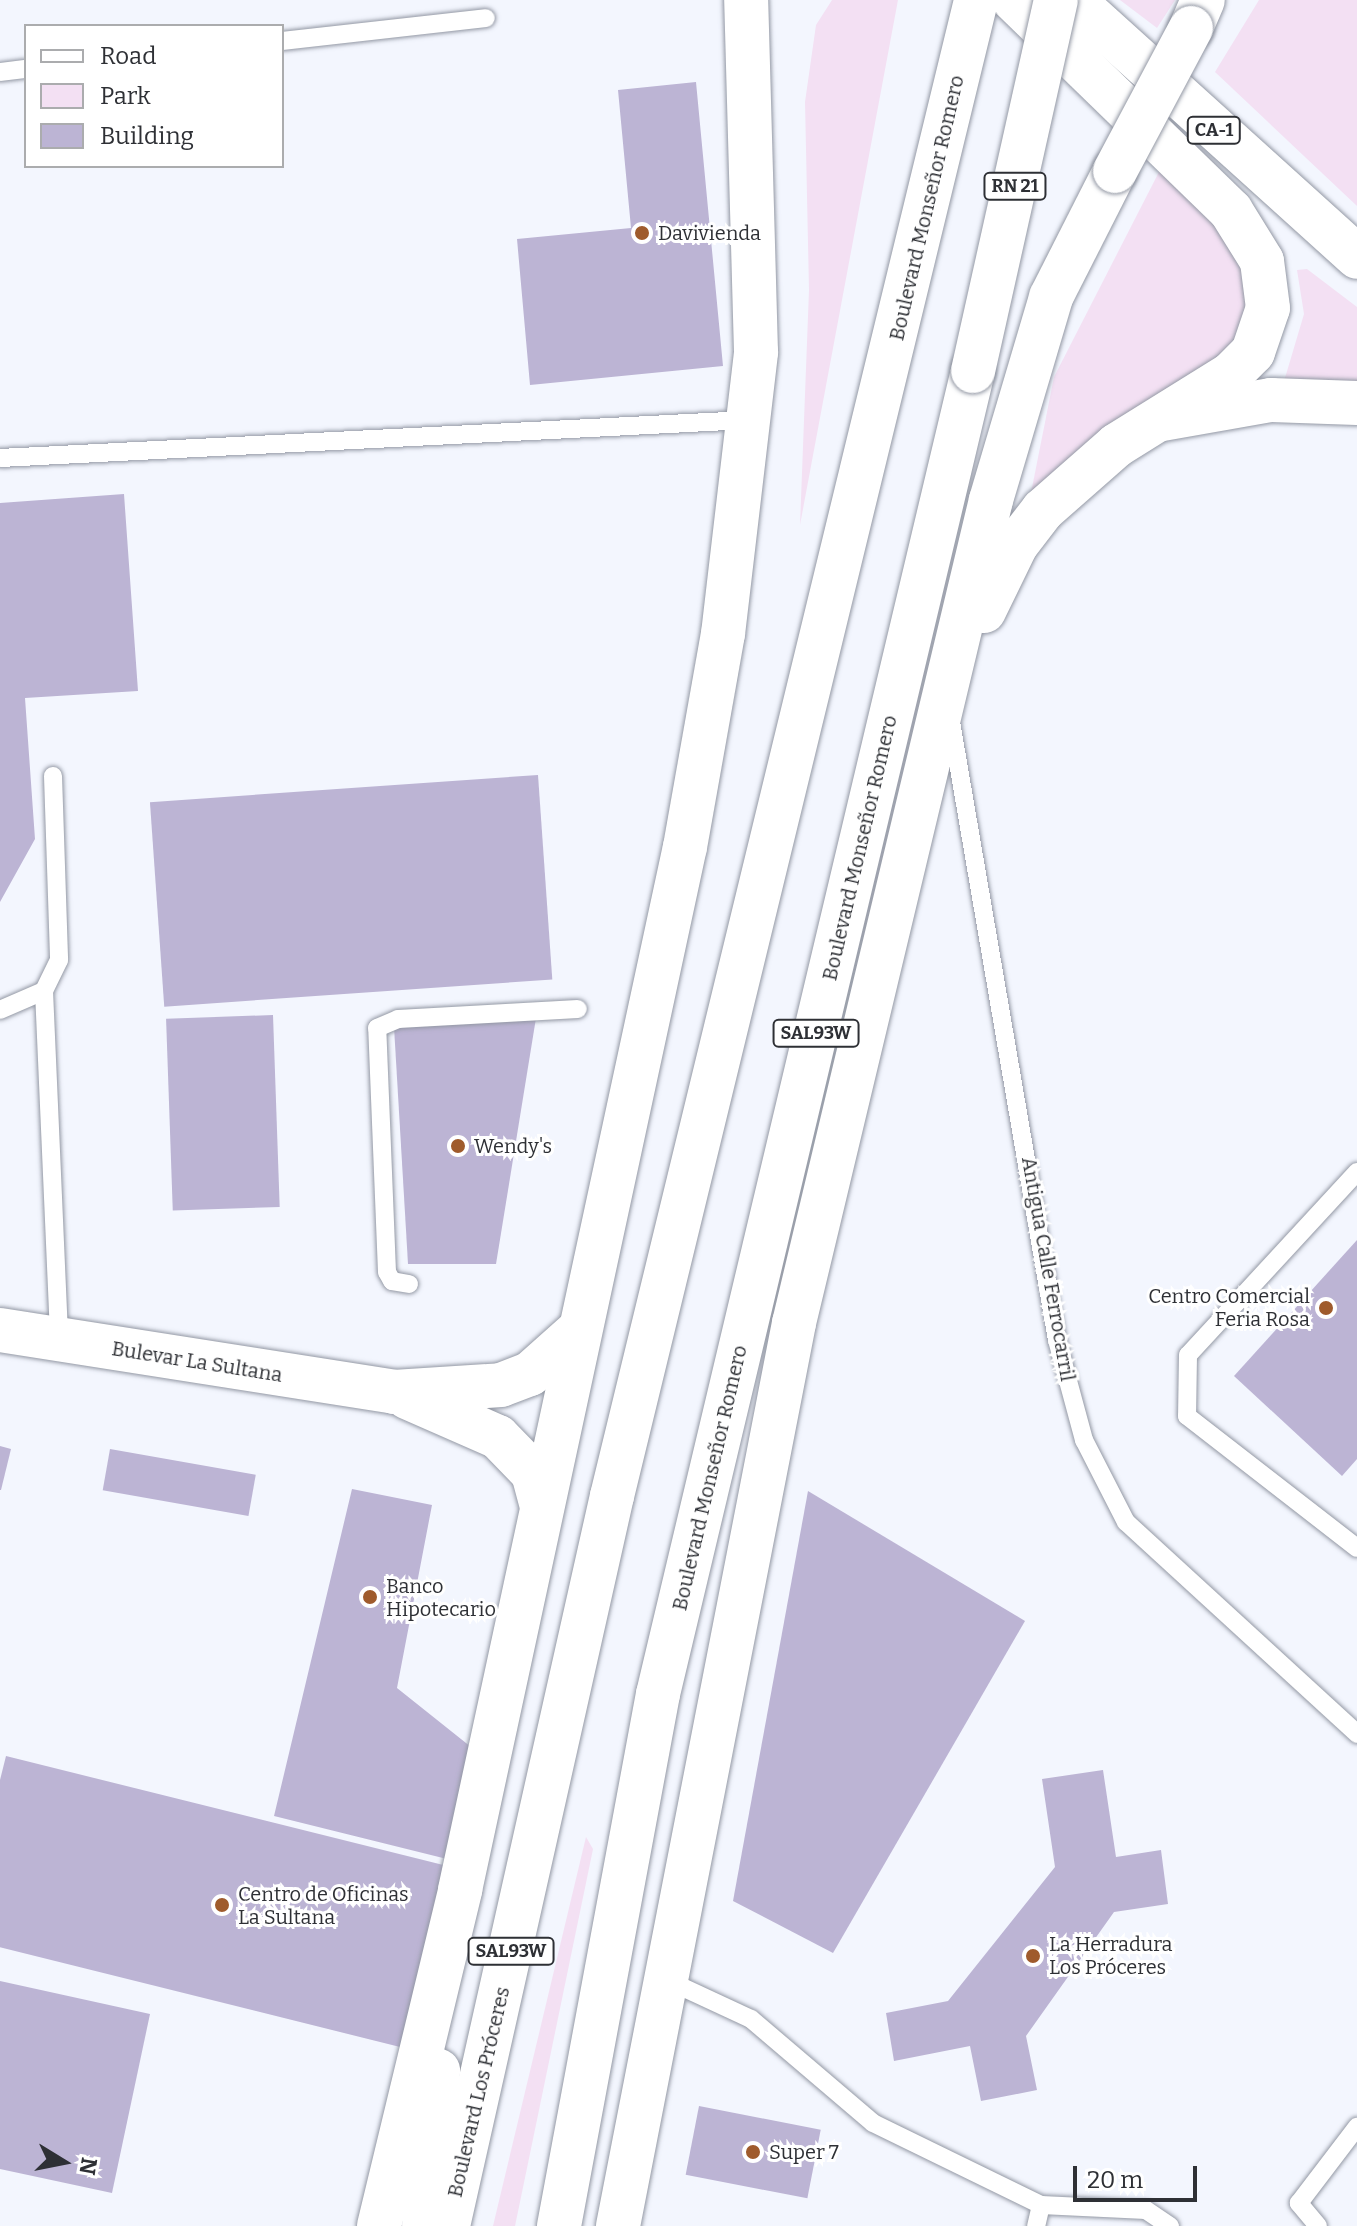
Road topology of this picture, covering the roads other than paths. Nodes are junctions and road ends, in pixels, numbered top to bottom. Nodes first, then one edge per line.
1 (746, 0) edge
2 (779, 0) edge
3 (976, 0) edge
4 (1014, 0) edge
5 (1056, 0) edge
6 (1073, 0) edge
7 (1197, 14) edge
8 (486, 18) dead end
9 (284, 41) edge
10 (24, 69) edge
11 (0, 72) edge
12 (754, 156) junction
13 (1357, 257) edge
14 (973, 371) joint
15 (1357, 403) edge
16 (751, 420) junction
17 (1152, 422) junction
18 (0, 458) edge
19 (946, 696) junction
20 (53, 776) dead end
21 (44, 991) junction
22 (578, 1009) dead end
23 (0, 1010) edge
24 (1357, 1172) edge
25 (409, 1284) dead end
26 (0, 1330) edge
27 (576, 1333) junction
28 (59, 1339) junction
29 (394, 1392) junction
30 (541, 1502) junction
31 (1357, 1548) edge
32 (574, 1676) joint
33 (1357, 1734) edge
34 (460, 1890) junction
35 (682, 1900) junction
36 (669, 1981) junction
37 (1357, 2127) edge
38 (1041, 2205) junction
39 (379, 2226) edge
40 (424, 2226) edge
41 (448, 2226) edge
42 (559, 2226) edge
43 (586, 2226) edge
44 (618, 2226) edge
45 (1036, 2226) edge
46 (1170, 2226) edge
47 (1318, 2226) edge

1 - 12 main road
2 - 12 main road
3 - 32 main road, Boulevard Monseñor Romero / SAL93W
4 - 17 main road
5 - 14 main road, Boulevard Monseñor Romero / RN 21, bridge
6 - 13 main road, CA-1
7 - 19 main road, bridge
8 - 9 lane
10 - 11 lane
12 - 16 main road
14 - 42 main road, Boulevard Monseñor Romero / SAL93W
15 - 17 main road
16 - 18 lane
16 - 27 main road
17 - 19 main road
19 - 33 lane, Antigua Calle Ferrocarril
19 - 35 main road
20 - 21 lane
21 - 23 lane
21 - 28 lane
22 - 25 lane
24 - 31 lane
26 - 28 main road, Bulevar La Sultana
27 - 29 main road, Bulevar La Sultana
27 - 30 main road
28 - 29 main road, Bulevar La Sultana
29 - 30 main road, Bulevar La Sultana
30 - 34 main road
32 - 41 main road, Boulevard Los Próceres / SAL93W
34 - 39 main road
34 - 40 main road
35 - 36 main road
35 - 43 main road
36 - 38 lane
36 - 44 main road
37 - 47 lane
38 - 45 lane
38 - 46 lane

